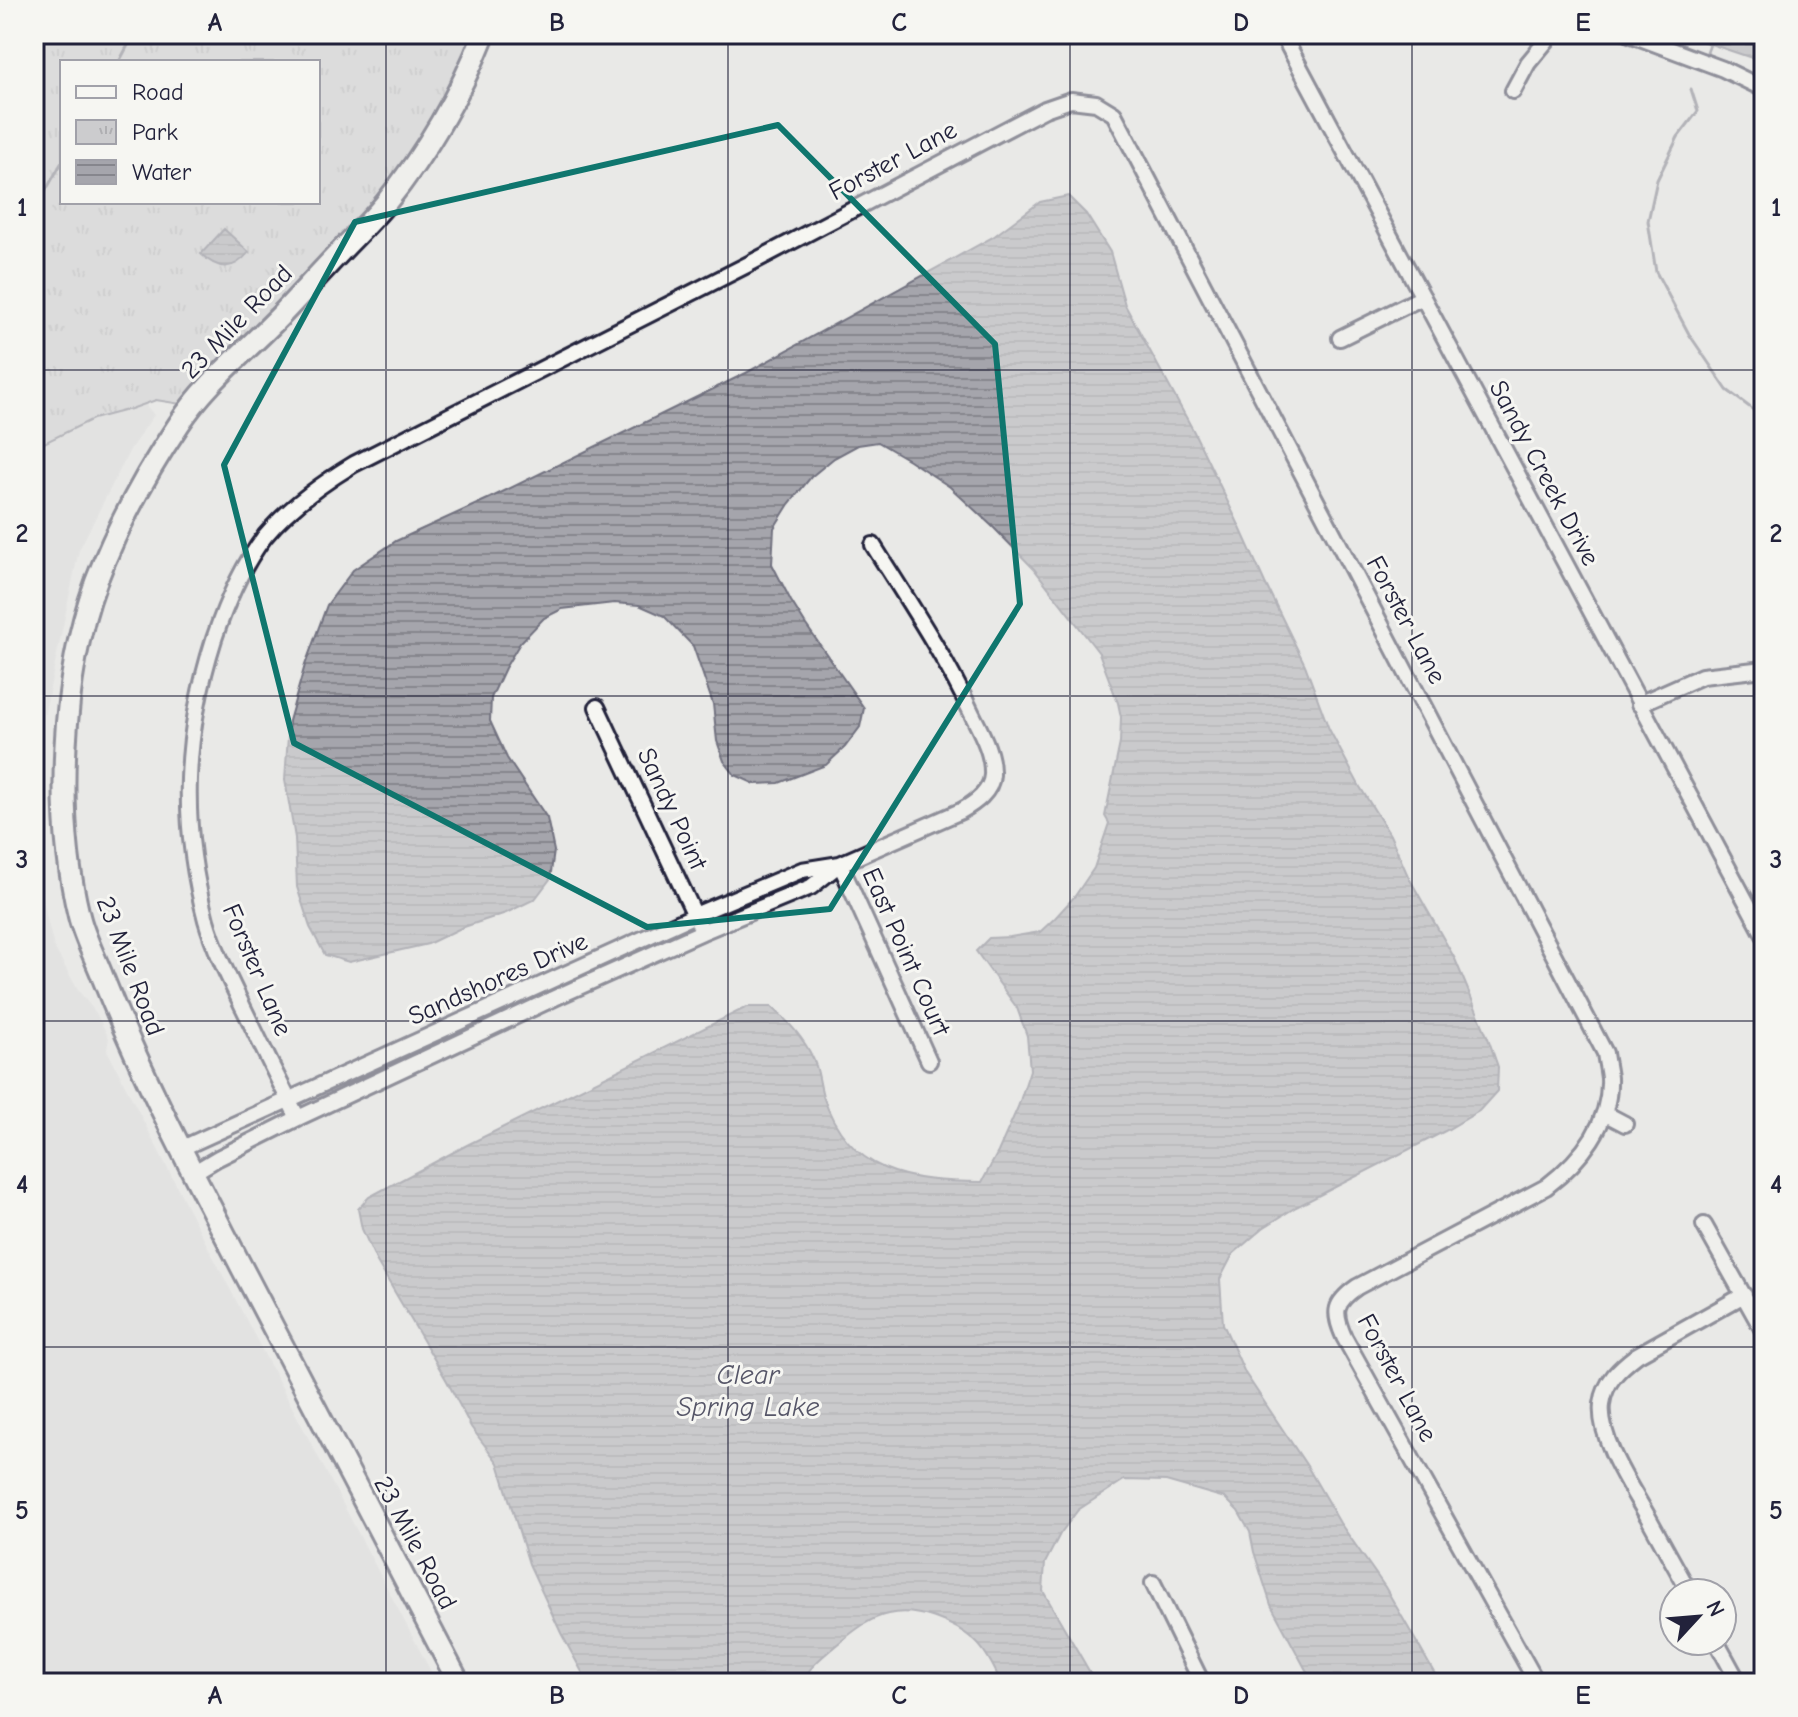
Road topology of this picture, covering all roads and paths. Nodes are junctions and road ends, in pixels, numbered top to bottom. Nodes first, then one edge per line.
1 (484, 34) edge
2 (1282, 34) edge
3 (1552, 34) edge
4 (1629, 34) edge
5 (1764, 89) edge
6 (1513, 91) dead end
7 (1423, 297) junction
8 (1340, 338) dead end
9 (873, 545) dead end
10 (1764, 669) edge
11 (1639, 704) junction
12 (597, 707) dead end
13 (840, 864) junction
14 (695, 915) junction
15 (702, 932) junction
16 (1764, 935) edge
17 (562, 976) junction
18 (569, 991) junction
19 (428, 1037) junction
20 (437, 1054) junction
21 (929, 1061) dead end
22 (288, 1101) junction
23 (1604, 1113) junction
24 (298, 1118) junction
25 (1625, 1124) dead end
26 (180, 1149) junction
27 (193, 1173) junction
28 (1704, 1225) dead end
29 (1744, 1295) junction
30 (1764, 1332) edge
31 (1681, 1577) edge
32 (1153, 1583) dead end
33 (1725, 1657) edge
34 (459, 1683) edge
35 (1202, 1683) edge
36 (1537, 1683) edge
37 (1739, 1683) edge

1 - 26 main road, 23 Mile Road
2 - 7 street, Sandy Creek Drive
3 - 6 street
4 - 5 street
7 - 8 street
7 - 11 street, Sandy Creek Drive
9 - 13 street, Sandshores Drive
10 - 11 street
11 - 16 street, Sandy Creek Drive
12 - 14 street, Sandy Point
13 - 14 street, Sandshores Drive
13 - 15 street, Sandshores Drive
13 - 21 street, East Point Court
14 - 15 street, Sandy Point
14 - 17 street, Sandshores Drive
15 - 18 street, Sandshores Drive
17 - 18 street
17 - 19 street, Sandshores Drive
18 - 20 street, Sandshores Drive
19 - 20 street
19 - 22 street, Sandshores Drive
20 - 24 street, Sandshores Drive
22 - 23 street, Forster Lane
22 - 24 street, Forster Lane
22 - 26 street, Sandshores Drive
23 - 25 street
23 - 36 street, Forster Lane
24 - 27 street, Sandshores Drive
26 - 27 main road, 23 Mile Road
27 - 34 main road, 23 Mile Road
28 - 29 street
29 - 30 street
29 - 31 street
32 - 35 street
33 - 37 street

